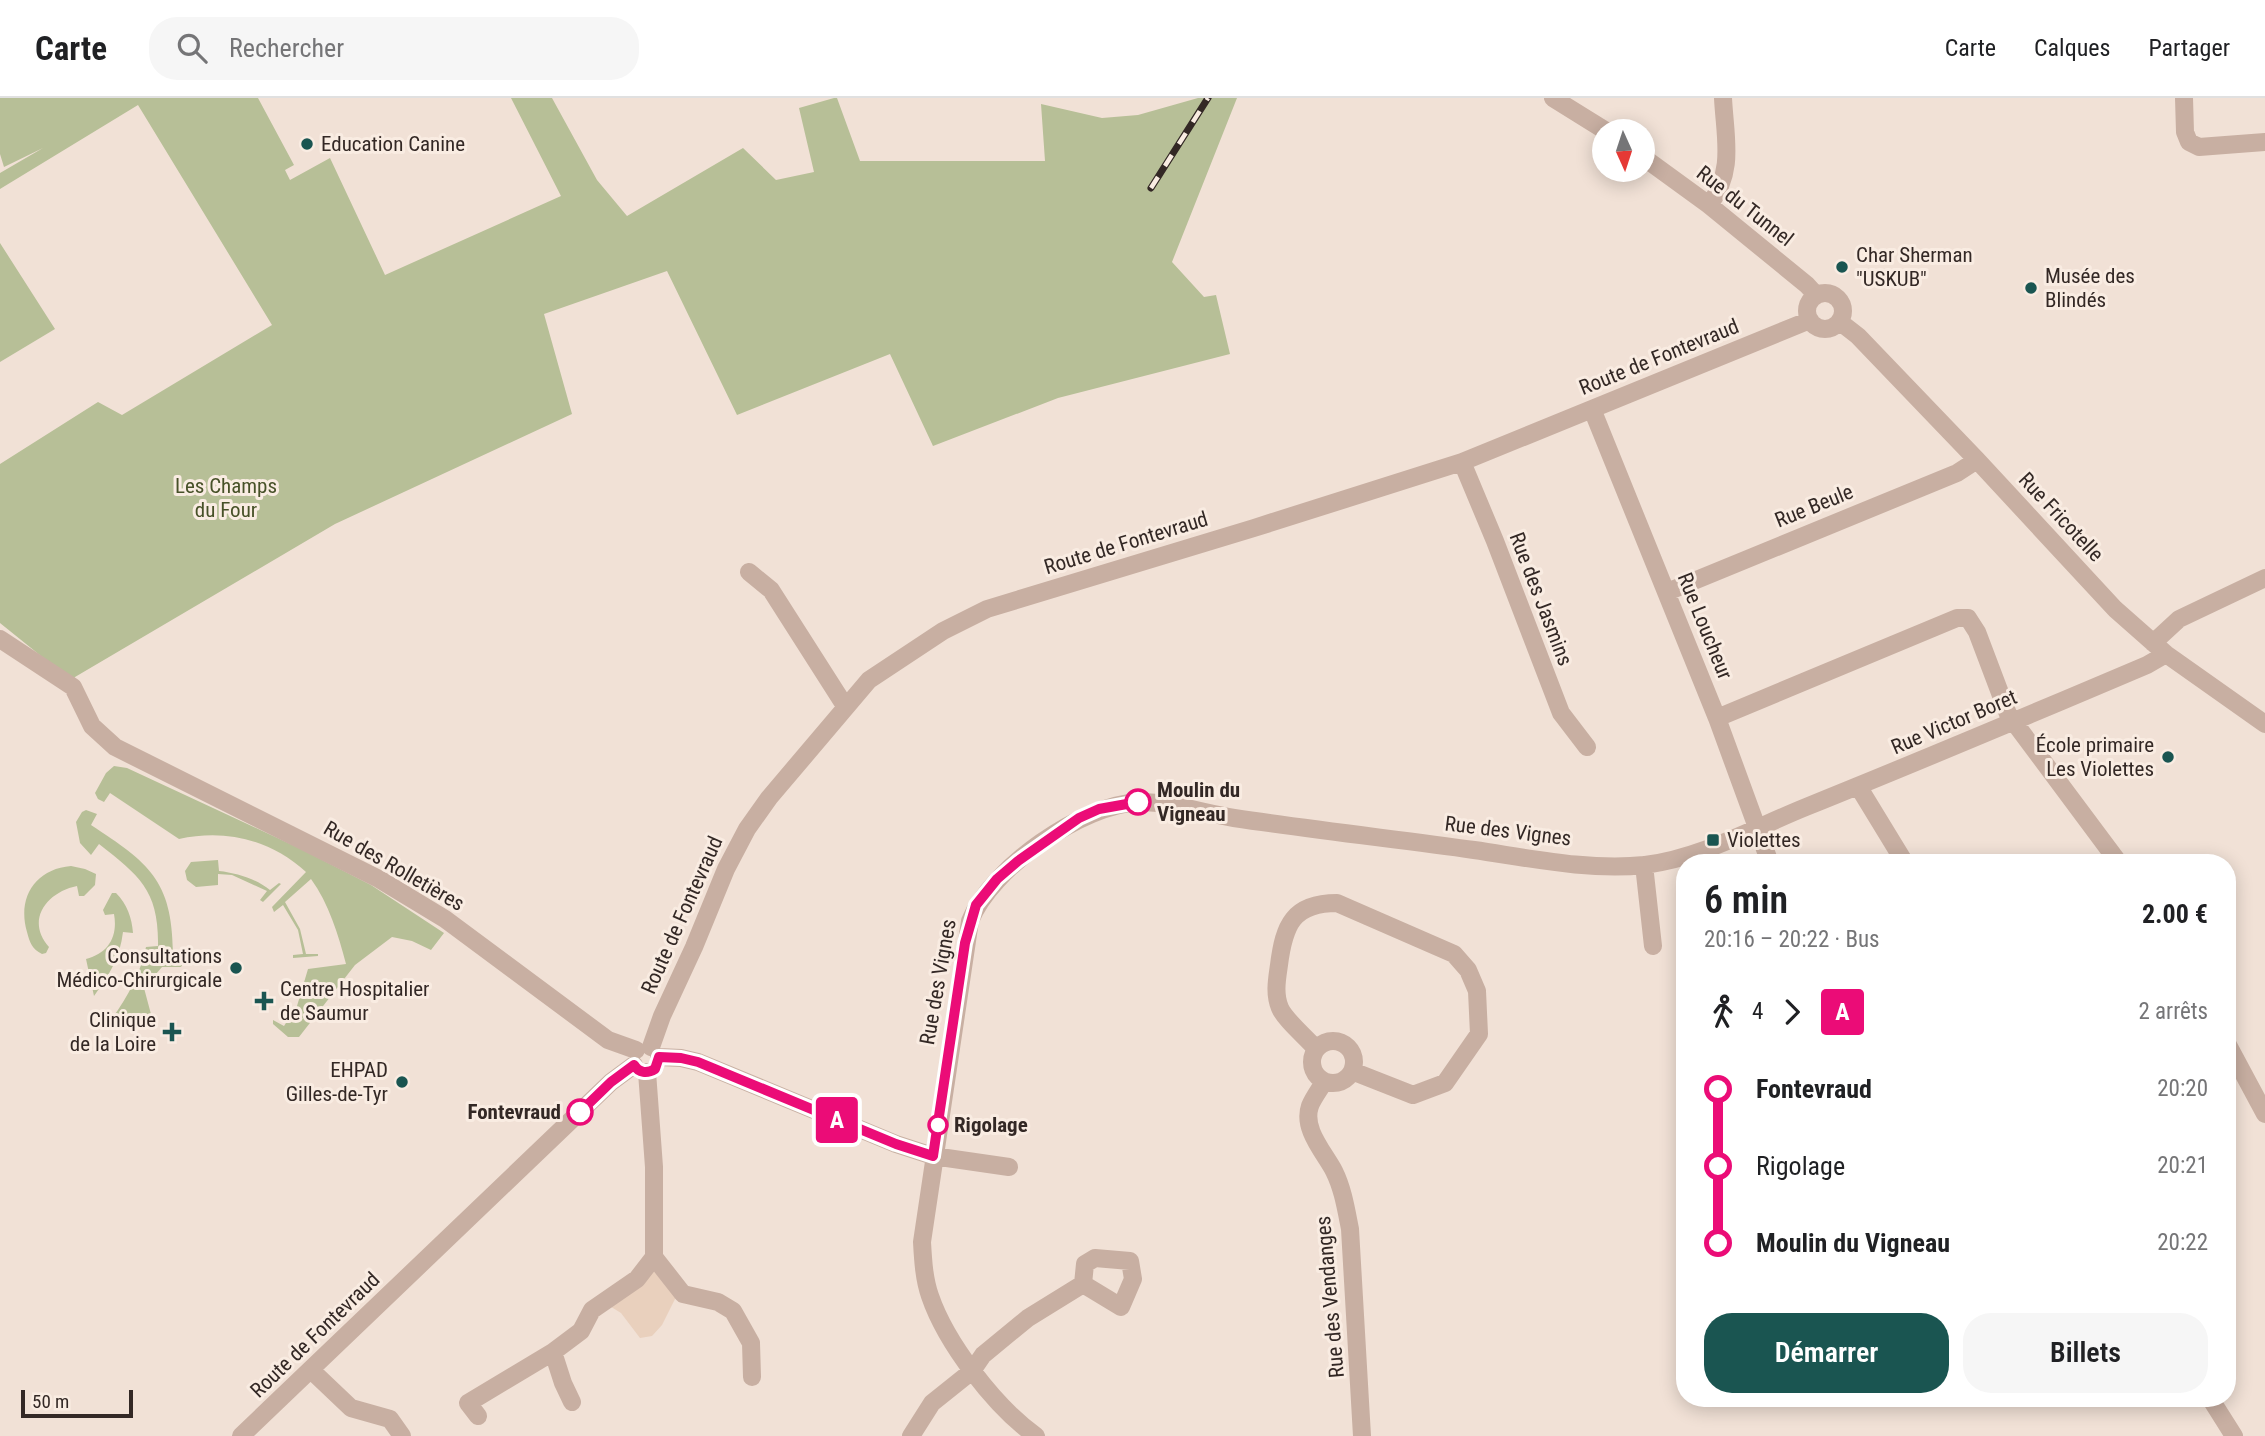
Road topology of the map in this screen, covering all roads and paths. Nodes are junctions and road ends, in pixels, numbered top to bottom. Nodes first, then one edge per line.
1 (1553, 98) edge
2 (1723, 98) edge
3 (2183, 98) edge
4 (1592, 122) edge
5 (2265, 142) edge
6 (1656, 166) edge
7 (1709, 205) junction
8 (1816, 295) junction
9 (1810, 320) junction
10 (1840, 322) junction
11 (1592, 409) junction
12 (1977, 460) junction
13 (1462, 462) junction
14 (749, 572) dead end
15 (2265, 578) edge
16 (1667, 592) junction
17 (0, 639) edge
18 (2159, 648) junction
19 (845, 706) junction
20 (1717, 718) junction
21 (2013, 722) junction
22 (2265, 724) edge
23 (1587, 747) dead end
24 (1858, 786) junction
25 (1758, 828) junction
26 (1690, 854) edge
27 (1767, 854) edge
28 (1900, 854) edge
29 (2112, 854) edge
30 (1676, 858) edge
31 (1644, 865) junction
32 (1653, 946) dead end
33 (1316, 1049) junction
34 (645, 1058) junction
35 (2236, 1060) edge
36 (1352, 1071) junction
37 (1324, 1082) junction
38 (2265, 1114) edge
39 (933, 1156) junction
40 (1009, 1167) dead end
41 (657, 1268) junction
42 (1083, 1284) dead end
43 (553, 1352) junction
44 (311, 1370) junction
45 (972, 1371) junction
46 (752, 1377) dead end
47 (572, 1402) dead end
48 (2216, 1407) edge
49 (478, 1416) dead end
50 (241, 1436) edge
51 (402, 1436) edge
52 (911, 1436) edge
53 (1035, 1436) edge
54 (1362, 1436) edge
55 (2234, 1436) edge

1 - 4 street
2 - 7 street
3 - 5 street
6 - 7 street, Rue du Tunnel
7 - 8 street, Rue du Tunnel
8 - 9 street
8 - 10 street
9 - 10 street
9 - 11 street, Route de Fontevraud
10 - 12 street, Rue Fricotelle
11 - 13 street, Route de Fontevraud
11 - 16 street, Rue Loucheur
12 - 16 street, Rue Beule
12 - 18 street, Rue Fricotelle
13 - 19 street, Route de Fontevraud
13 - 23 street, Rue des Jasmins
14 - 19 street
15 - 18 street, Rue Victor Boret
16 - 20 street, Rue Loucheur
17 - 34 street, Rue des Rolletières
18 - 21 street, Rue Victor Boret
18 - 22 street, Rue Fricotelle
19 - 34 street, Route de Fontevraud
20 - 21 street
20 - 25 street, Rue Loucheur
21 - 24 street, Rue Victor Boret
21 - 29 street
24 - 25 street, Rue Victor Boret
24 - 28 street
25 - 26 street, Rue des Vignes
25 - 27 street, Rue Loucheur
30 - 31 street, Rue des Vignes
31 - 32 street
31 - 39 street, Rue des Vignes
33 - 36 street
33 - 36 street
33 - 37 street
34 - 39 street, Rue des Rolletières
34 - 41 street
34 - 44 street, Route de Fontevraud
35 - 38 street
36 - 37 street
37 - 54 street, Rue des Vendanges
39 - 40 street, Rue des Rolletières
39 - 45 street, Rue des Vignes
41 - 43 street
41 - 46 street
42 - 45 street
43 - 47 street
43 - 49 street
44 - 50 street, Route de Fontevraud
44 - 51 street
45 - 52 street
45 - 53 street, Rue des Vignes
48 - 55 street

